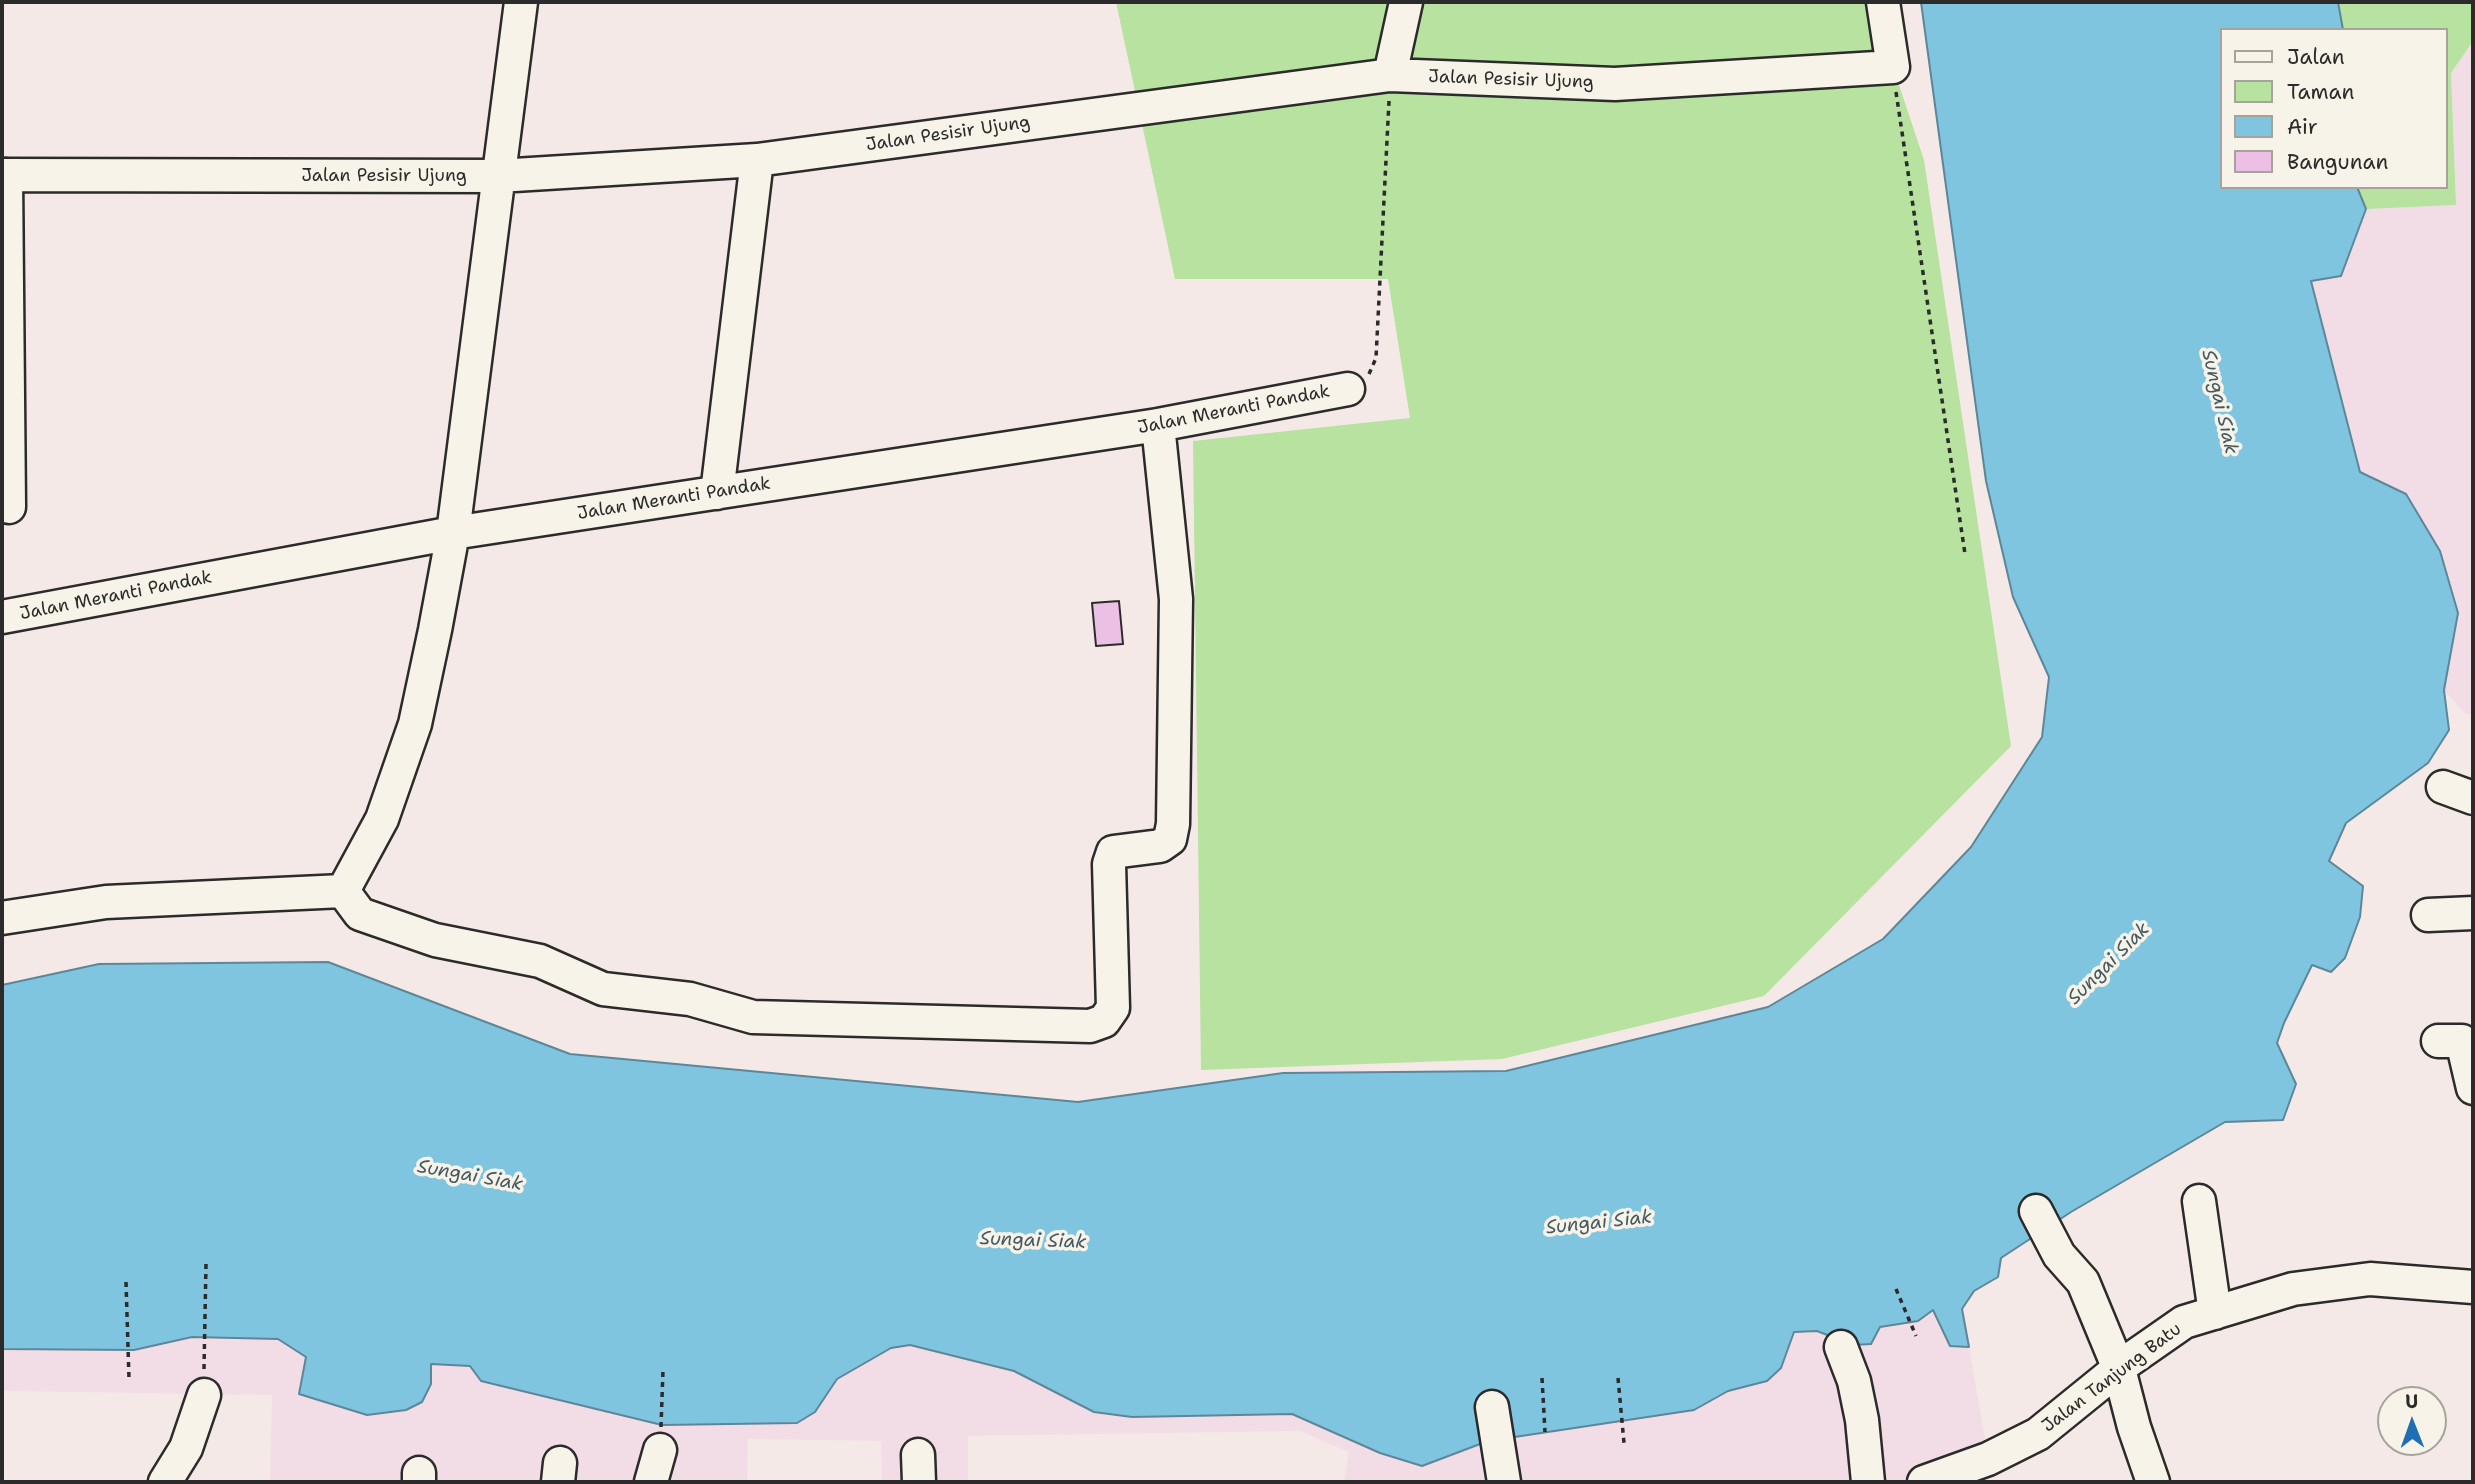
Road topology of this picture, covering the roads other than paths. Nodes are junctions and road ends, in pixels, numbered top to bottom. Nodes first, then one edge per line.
1 (521, 2) edge
2 (1406, 2) edge
3 (1884, 2) edge
4 (1390, 75) junction
5 (757, 159) junction
6 (4, 175) edge
7 (498, 176) junction
8 (1348, 389) road end
9 (1158, 425) junction
10 (716, 493) junction
11 (9, 507) dead end
12 (453, 533) junction
13 (2, 617) edge
14 (2444, 787) dead end
15 (2473, 798) edge
16 (344, 891) junction
17 (2473, 913) edge
18 (2428, 915) dead end
19 (2, 918) edge
20 (2438, 1041) dead end
21 (2473, 1088) edge
22 (2199, 1201) dead end
23 (2036, 1211) dead end
24 (2473, 1287) edge
25 (2214, 1313) junction
26 (1841, 1348) dead end
27 (2119, 1369) junction
28 (204, 1395) road end
29 (1492, 1406) dead end
30 (660, 1450) road end
31 (165, 1482) edge
32 (651, 1482) edge
33 (1504, 1482) edge
34 (1868, 1482) edge
35 (1924, 1482) edge
36 (2153, 1482) edge

1 - 7 street
2 - 4 street
3 - 4 street, Jalan Pesisir Ujung
4 - 5 street, Jalan Pesisir Ujung
5 - 7 street, Jalan Pesisir Ujung
5 - 10 street
6 - 7 street, Jalan Pesisir Ujung
6 - 11 street
7 - 12 street
8 - 9 street, Jalan Meranti Pandak
9 - 10 street, Jalan Meranti Pandak
9 - 16 street
10 - 12 street, Jalan Meranti Pandak
12 - 13 street, Jalan Meranti Pandak
12 - 16 street
14 - 15 street
16 - 19 street
17 - 18 street
20 - 21 street
22 - 25 street
23 - 27 street
24 - 25 street, Jalan Tanjung Batu
25 - 27 street, Jalan Tanjung Batu
26 - 34 street
27 - 35 street, Jalan Tanjung Batu
27 - 36 street
28 - 31 street
29 - 33 street
30 - 32 street

